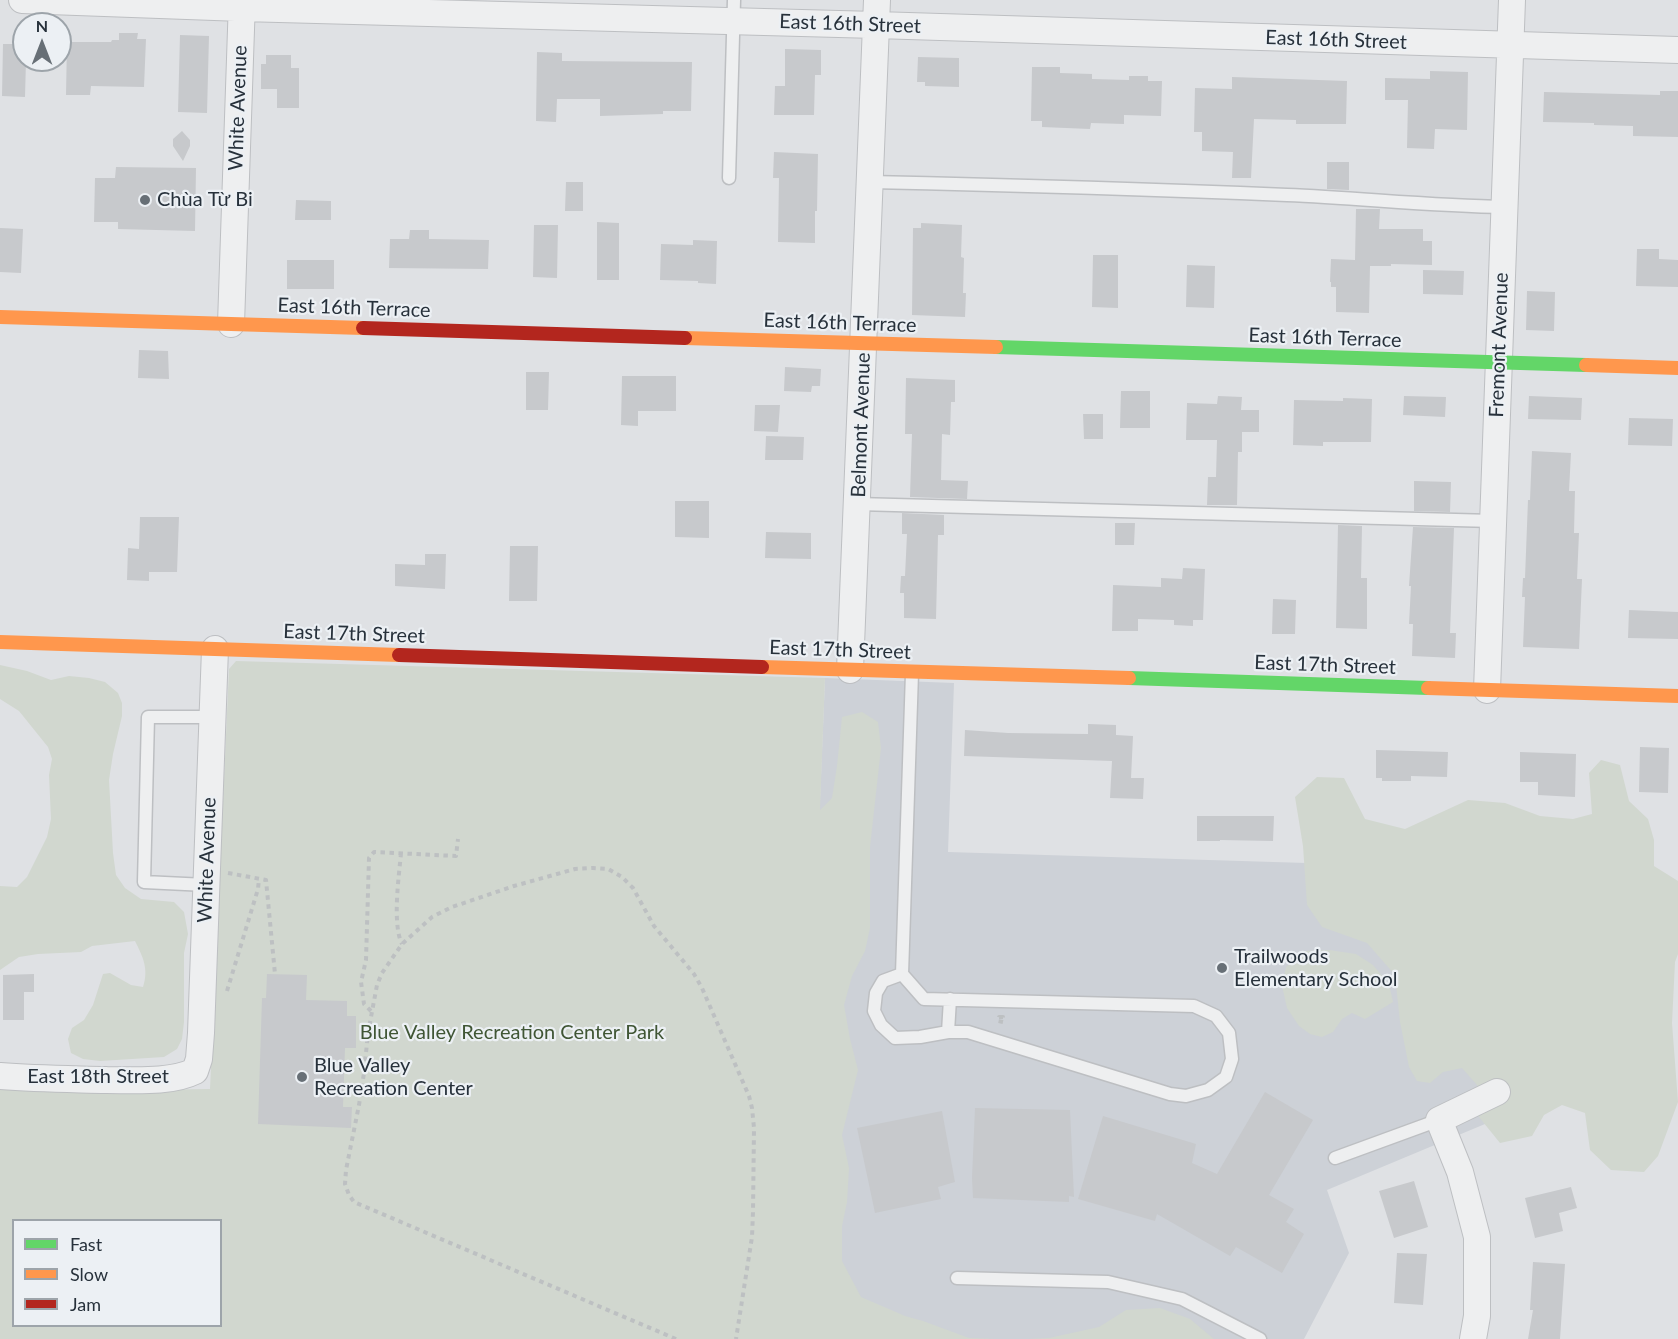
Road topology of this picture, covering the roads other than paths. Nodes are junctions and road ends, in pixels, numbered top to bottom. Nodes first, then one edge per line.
1 (22, 0) edge
2 (1512, 0) edge
3 (242, 4) edge
4 (733, 11) edge
5 (877, 12) edge
6 (1511, 46) junction
7 (1678, 50) edge
8 (729, 178) dead end
9 (870, 182) junction
10 (1505, 207) junction
11 (0, 317) edge
12 (231, 324) junction
13 (864, 343) junction
14 (1499, 363) junction
15 (1678, 368) edge
16 (857, 504) junction
17 (1493, 521) junction
18 (0, 642) edge
19 (215, 649) junction
20 (850, 670) junction
21 (912, 672) junction
22 (1487, 690) junction
23 (1678, 696) edge
24 (213, 717) junction
25 (206, 878) junction
26 (902, 974) junction
27 (951, 999) junction
28 (948, 1032) junction
29 (195, 1071) joint
30 (0, 1076) edge
31 (1497, 1092) dead end
32 (1439, 1120) junction
33 (1335, 1158) dead end
34 (957, 1278) dead end
35 (1260, 1339) edge
36 (1473, 1339) edge

1 - 3 street, East 16th Street
2 - 6 street, Fremont Avenue
3 - 4 street, East 16th Street
3 - 12 street, White Avenue
4 - 5 street, East 16th Street
4 - 8 lane
5 - 6 street, East 16th Street
5 - 9 street, Belmont Avenue
6 - 7 street, East 16th Street
6 - 10 street, Fremont Avenue
9 - 10 lane
9 - 13 street, Belmont Avenue
10 - 14 street, Fremont Avenue
11 - 12 street, East 16th Terrace
12 - 13 street, East 16th Terrace
13 - 14 street, East 16th Terrace
13 - 16 street, Belmont Avenue
14 - 15 street, East 16th Terrace
14 - 17 street, Fremont Avenue
16 - 17 lane
16 - 20 street, Belmont Avenue
17 - 22 street, Fremont Avenue
18 - 19 street, East 17th Street
19 - 20 street, East 17th Street
19 - 24 street, White Avenue
20 - 21 street, East 17th Street
21 - 22 street, East 17th Street
21 - 26 lane
22 - 23 street, East 17th Street
24 - 25 street, White Avenue
24 - 25 lane
25 - 29 street, White Avenue
26 - 27 lane
26 - 28 lane
27 - 28 lane
27 - 28 lane
29 - 30 street, East 18th Street
31 - 32 street
32 - 33 lane
32 - 36 street
34 - 35 lane

